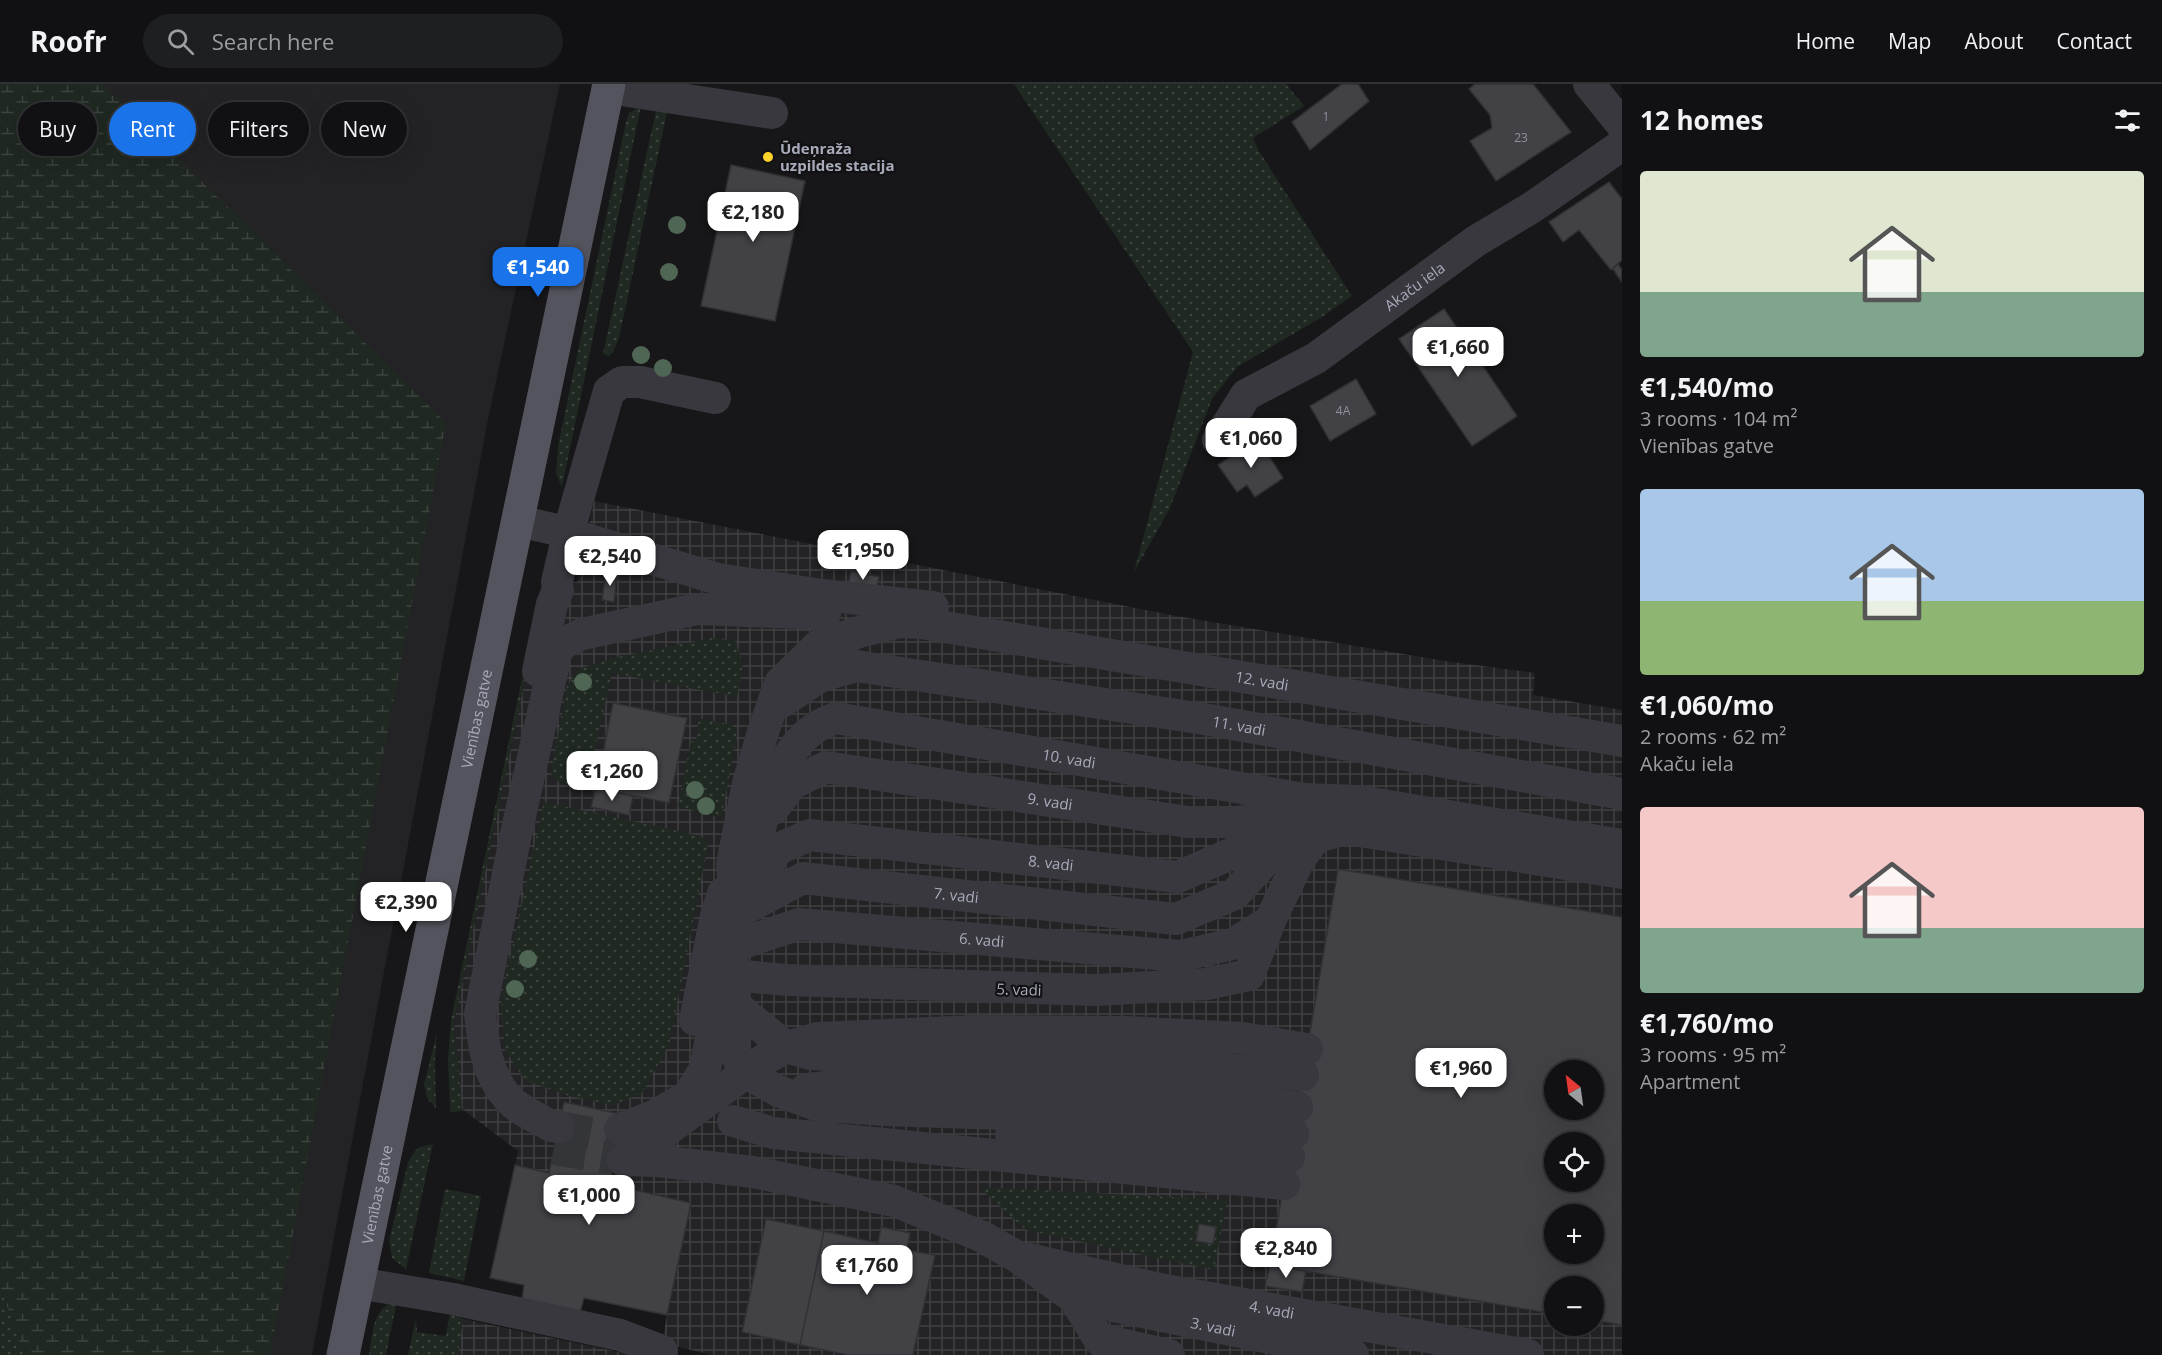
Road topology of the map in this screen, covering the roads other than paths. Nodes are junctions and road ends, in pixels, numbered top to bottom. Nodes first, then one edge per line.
1 (1589, 84) edge
2 (608, 86) edge
3 (772, 113) dead end
4 (1622, 124) edge
5 (1622, 144) edge
6 (716, 398) dead end
7 (1218, 440) dead end
8 (518, 521) junction
9 (568, 534) junction
10 (557, 582) dead end
11 (900, 622) junction
12 (564, 643) junction
13 (1622, 726) edge
14 (762, 732) junction
15 (1622, 741) edge
16 (1622, 794) edge
17 (1305, 799) junction
18 (1359, 801) junction
19 (1273, 818) junction
20 (762, 823) junction
21 (1622, 845) edge
22 (732, 864) junction
23 (1622, 873) edge
24 (743, 910) junction
25 (1270, 921) junction
26 (732, 960) junction
27 (745, 1013) junction
28 (817, 1038) junction
29 (786, 1047) junction
30 (745, 1072) junction
31 (709, 1083) junction
32 (662, 1122) junction
33 (733, 1122) junction
34 (894, 1201) junction
35 (1016, 1256) junction
36 (358, 1283) junction
37 (1074, 1298) junction
38 (1107, 1347) edge
39 (662, 1352) dead end
40 (343, 1355) edge
41 (1168, 1355) edge
42 (1353, 1355) edge
43 (1528, 1355) edge

1 - 4 street
2 - 3 street
2 - 8 main road, Vienības gatve
5 - 7 street, Akaču iela
6 - 9 street
8 - 9 street
8 - 36 main road, Vienības gatve
9 - 10 street
9 - 13 street
11 - 12 street
11 - 14 street
11 - 15 street, 12. vadi
12 - 12 street
14 - 16 street, 11. vadi
14 - 22 street
17 - 18 street, 10. vadi
17 - 19 street
17 - 20 street, 10. vadi
18 - 21 street, 10. vadi
18 - 24 street, 7. vadi
19 - 20 street, 9. vadi
19 - 24 street, 8. vadi
20 - 24 street
22 - 26 street
22 - 32 street
23 - 25 street
24 - 26 street
25 - 26 street, 6. vadi
25 - 26 street, 5. vadi
26 - 27 street
26 - 31 street
27 - 28 street
27 - 29 street
27 - 30 street
28 - 29 street
28 - 29 street
29 - 30 street
30 - 31 street
30 - 33 street
31 - 32 street
31 - 33 street
32 - 34 street
33 - 34 street
34 - 35 street
35 - 37 street
35 - 43 street, 4. vadi
36 - 39 street
36 - 40 main road, Vienības gatve
37 - 38 street
37 - 42 street, 3. vadi
38 - 41 street

